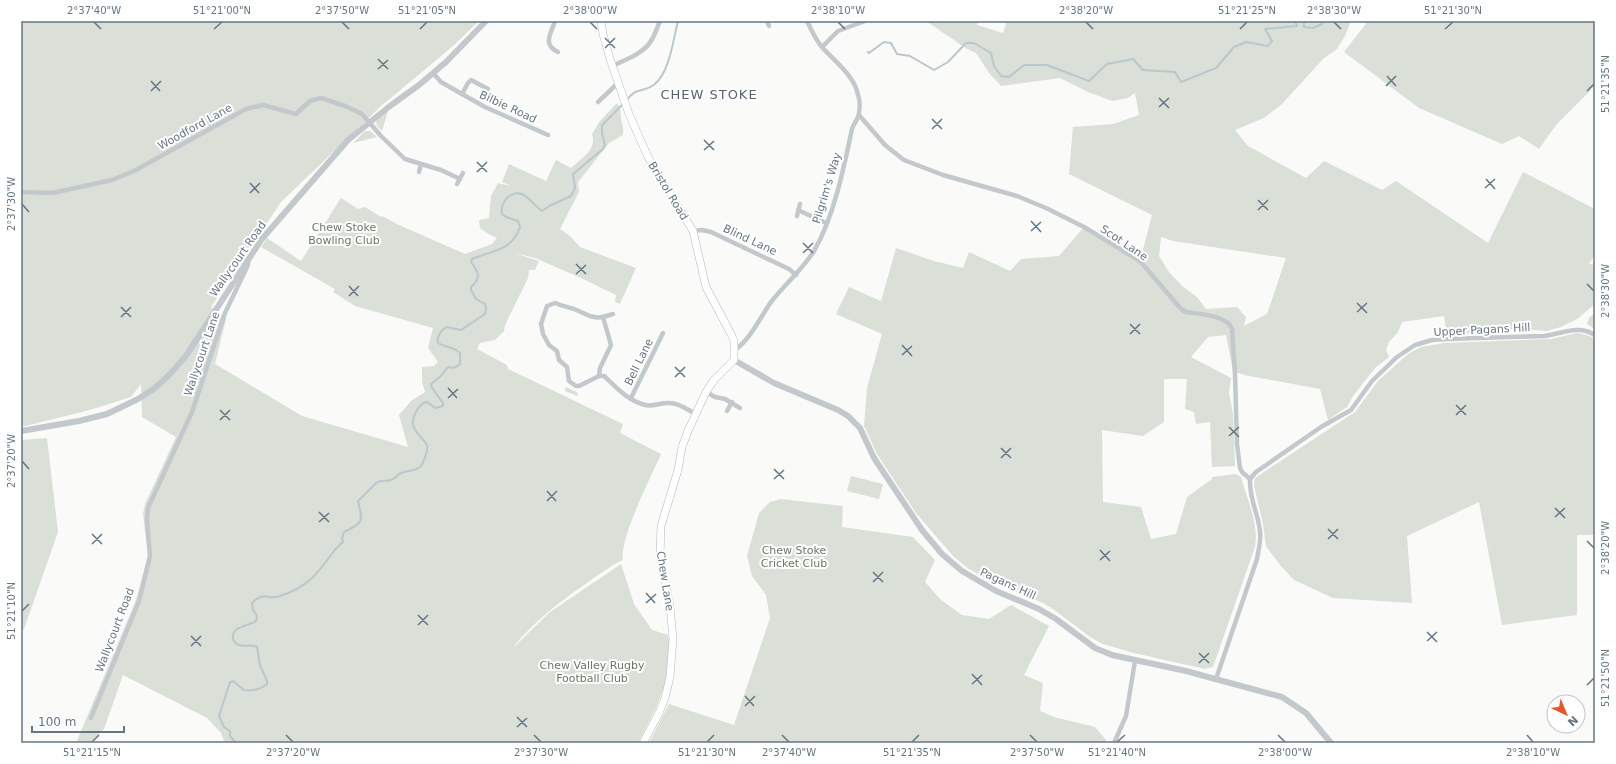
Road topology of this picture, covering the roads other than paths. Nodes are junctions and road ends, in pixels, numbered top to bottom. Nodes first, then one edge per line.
1 (486, 21) edge
2 (555, 21) edge
3 (601, 21) edge
4 (660, 21) edge
5 (767, 21) edge
6 (807, 21) edge
7 (865, 21) edge
8 (651, 26) dead end
9 (769, 26) dead end
10 (657, 28) junction
11 (822, 47) junction
12 (558, 52) dead end
13 (612, 66) junction
14 (433, 74) junction
15 (618, 83) junction
16 (488, 89) dead end
17 (462, 94) junction
18 (598, 102) dead end
19 (859, 115) junction
20 (369, 123) junction
21 (548, 135) dead end
22 (421, 164) junction
23 (419, 172) dead end
24 (463, 173) dead end
25 (460, 179) junction
26 (457, 184) dead end
27 (21, 192) edge
28 (800, 204) dead end
29 (798, 210) junction
30 (797, 216) dead end
31 (826, 223) junction
32 (693, 231) junction
33 (248, 259) junction
34 (796, 275) junction
35 (613, 314) dead end
36 (603, 317) junction
37 (663, 334) dead end
38 (1595, 335) edge
39 (734, 350) junction
40 (734, 360) junction
41 (600, 376) junction
42 (706, 392) junction
43 (631, 398) junction
44 (732, 402) junction
45 (740, 408) dead end
46 (727, 411) dead end
47 (192, 412) joint
48 (696, 414) junction
49 (21, 430) edge
50 (1250, 479) junction
51 (1135, 661) junction
52 (1216, 679) junction
53 (91, 718) dead end
54 (642, 743) edge
55 (1114, 743) edge
56 (1331, 743) edge

1 - 14 street, Wallycourt Road
2 - 12 street
3 - 13 main road, Bristol Road
4 - 10 street
5 - 9 street
6 - 11 street, Pilgrim's Way
7 - 11 street
8 - 10 street
10 - 13 street
11 - 19 street, Pilgrim's Way
13 - 15 main road, Bristol Road
14 - 17 street, Bilbie Road
14 - 20 street, Wallycourt Road
15 - 18 street
15 - 32 main road, Bristol Road
16 - 17 street
17 - 21 street, Bilbie Road
19 - 31 street, Pilgrim's Way
19 - 50 street, Scot Lane
20 - 22 street
20 - 27 street, Woodford Lane
20 - 33 street, Wallycourt Road
22 - 23 street
22 - 25 street
24 - 25 street
25 - 26 street
28 - 29 street
29 - 30 street
29 - 31 street
31 - 34 street, Pilgrim's Way
32 - 34 street, Blind Lane
32 - 39 main road, Bristol Road
33 - 47 street, Wallycourt Lane
33 - 49 street, Wallycourt Road
34 - 39 street, Pilgrim's Way
35 - 36 street
36 - 41 street
36 - 41 street
37 - 43 street, Bell Lane
38 - 50 street, Upper Pagans Hill
39 - 40 main road, Bristol Road
40 - 42 main road, Chew Lane
40 - 51 street, Pagans Hill
41 - 43 street
42 - 44 street
42 - 48 main road, Chew Lane
43 - 48 street
44 - 45 street
44 - 46 street
47 - 53 street, Wallycourt Road
48 - 54 main road, Chew Lane
50 - 52 street
51 - 52 street, Pagans Hill
51 - 55 street
52 - 56 street, Pagans Hill

